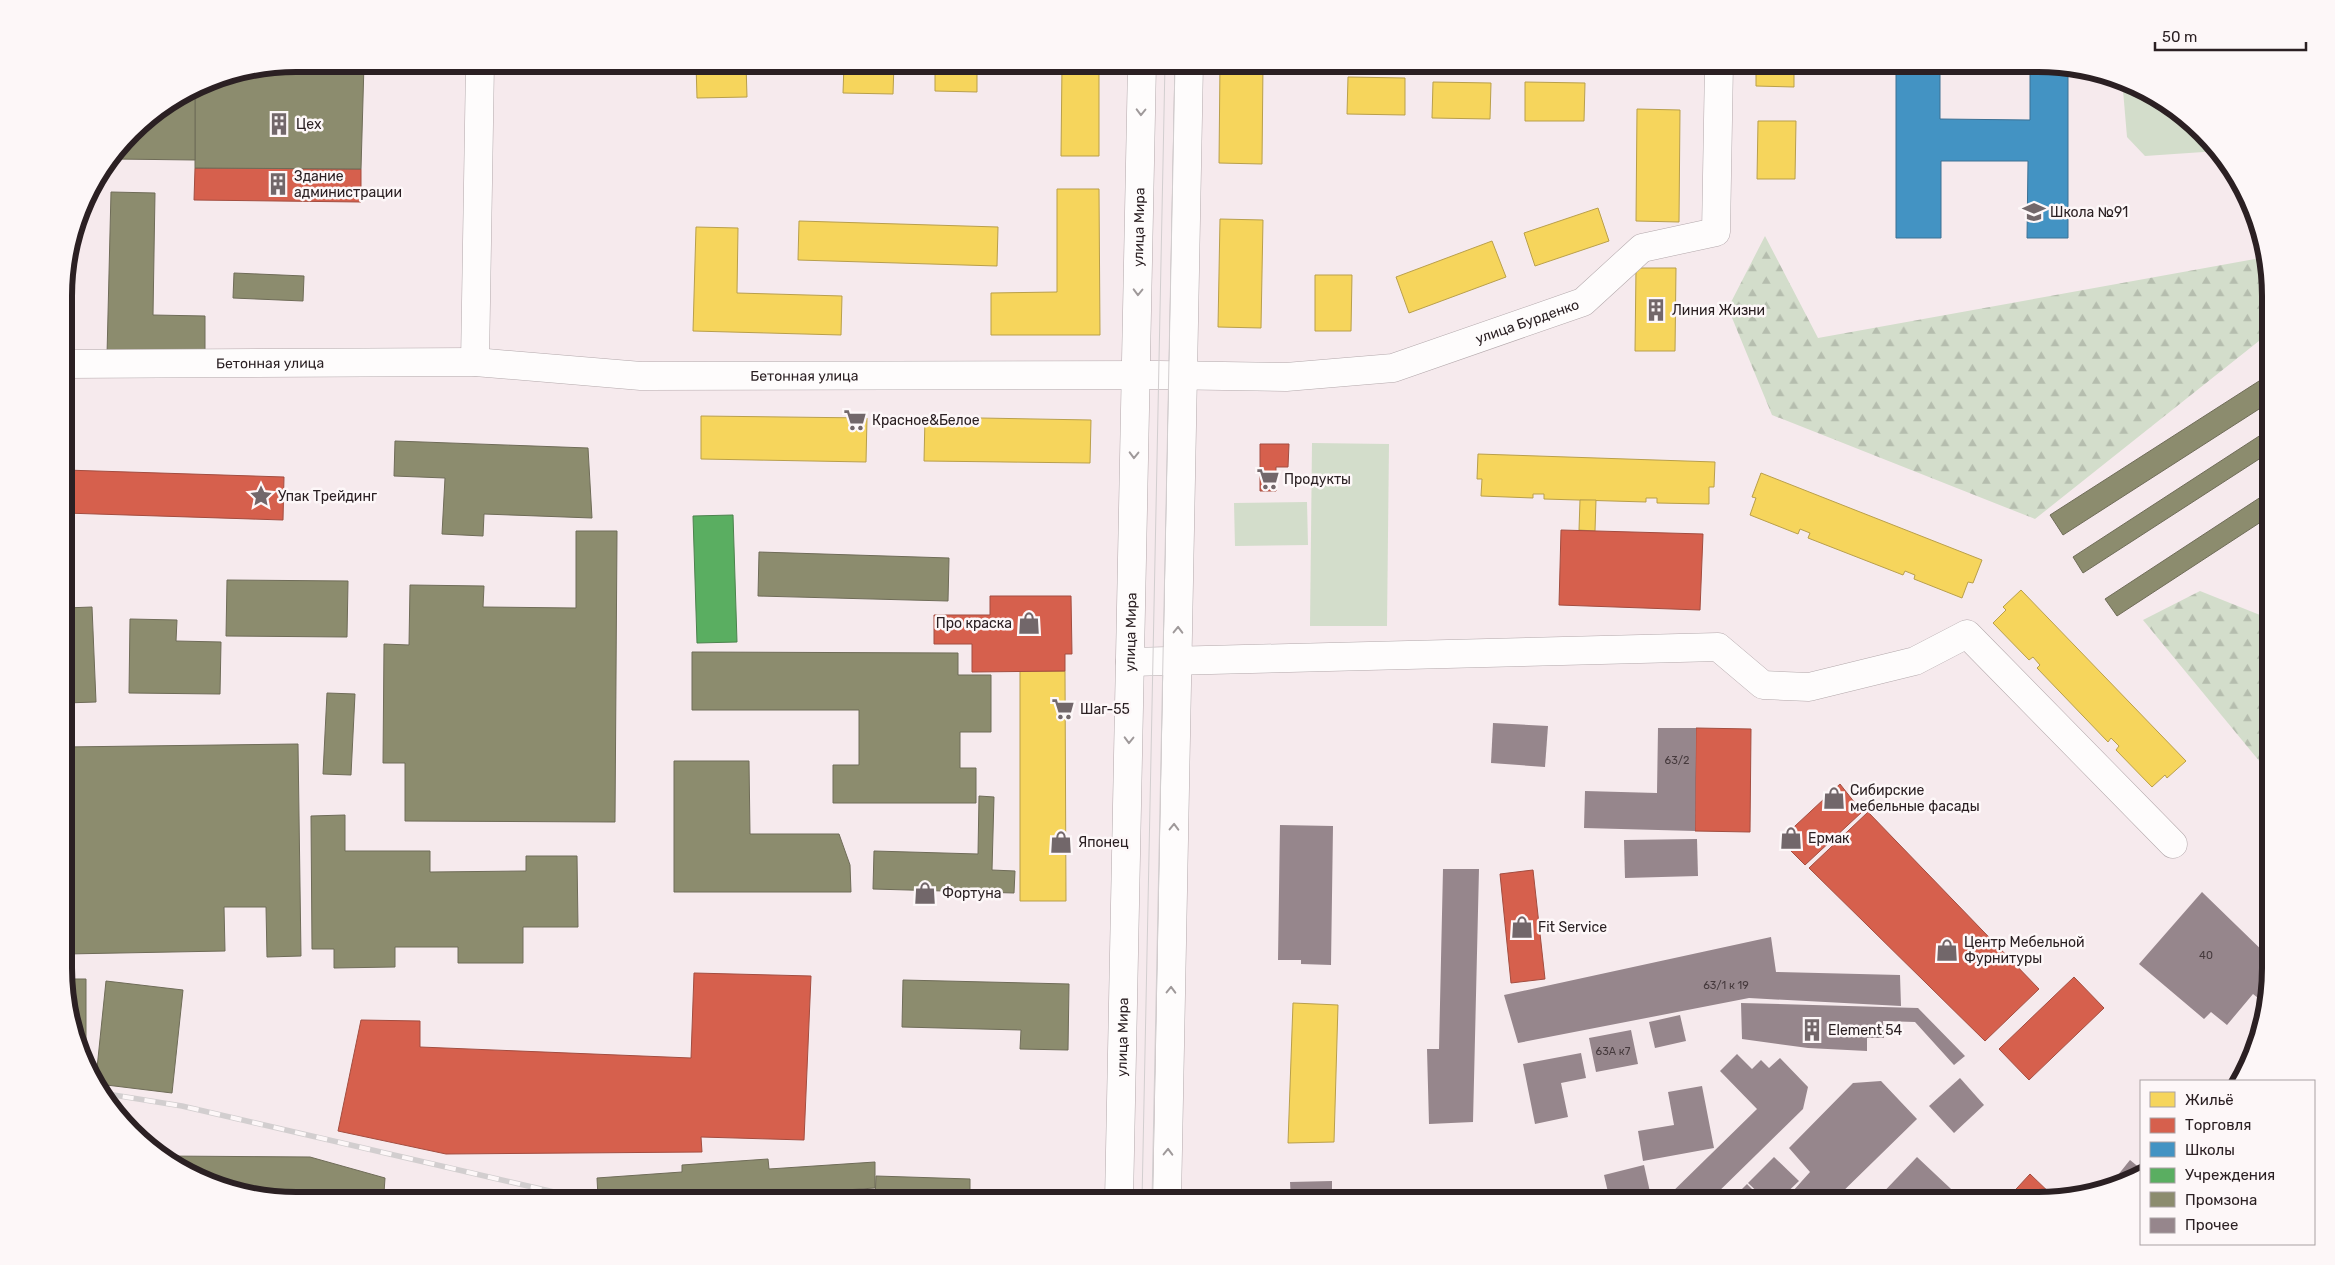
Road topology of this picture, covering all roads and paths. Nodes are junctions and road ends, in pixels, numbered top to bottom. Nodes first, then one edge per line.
1 (480, 72) edge
2 (1142, 72) edge
3 (1189, 72) edge
4 (1719, 72) edge
5 (475, 362) junction
6 (72, 364) edge
7 (1136, 375) junction
8 (1183, 376) junction
9 (1177, 660) junction
10 (1130, 662) junction
11 (2173, 844) dead end
12 (1119, 1192) edge
13 (1167, 1192) edge

1 - 5 street
2 -> 7 street, улица Мира
3 - 8 street
4 - 8 street, улица Бурденко
5 - 6 street, Бетонная улица
5 - 7 street, Бетонная улица
7 - 8 street, Бетонная улица
7 -> 10 street, улица Мира
9 -> 8 street
9 - 10 street
9 - 11 street
13 -> 9 street
10 -> 12 street, улица Мира

